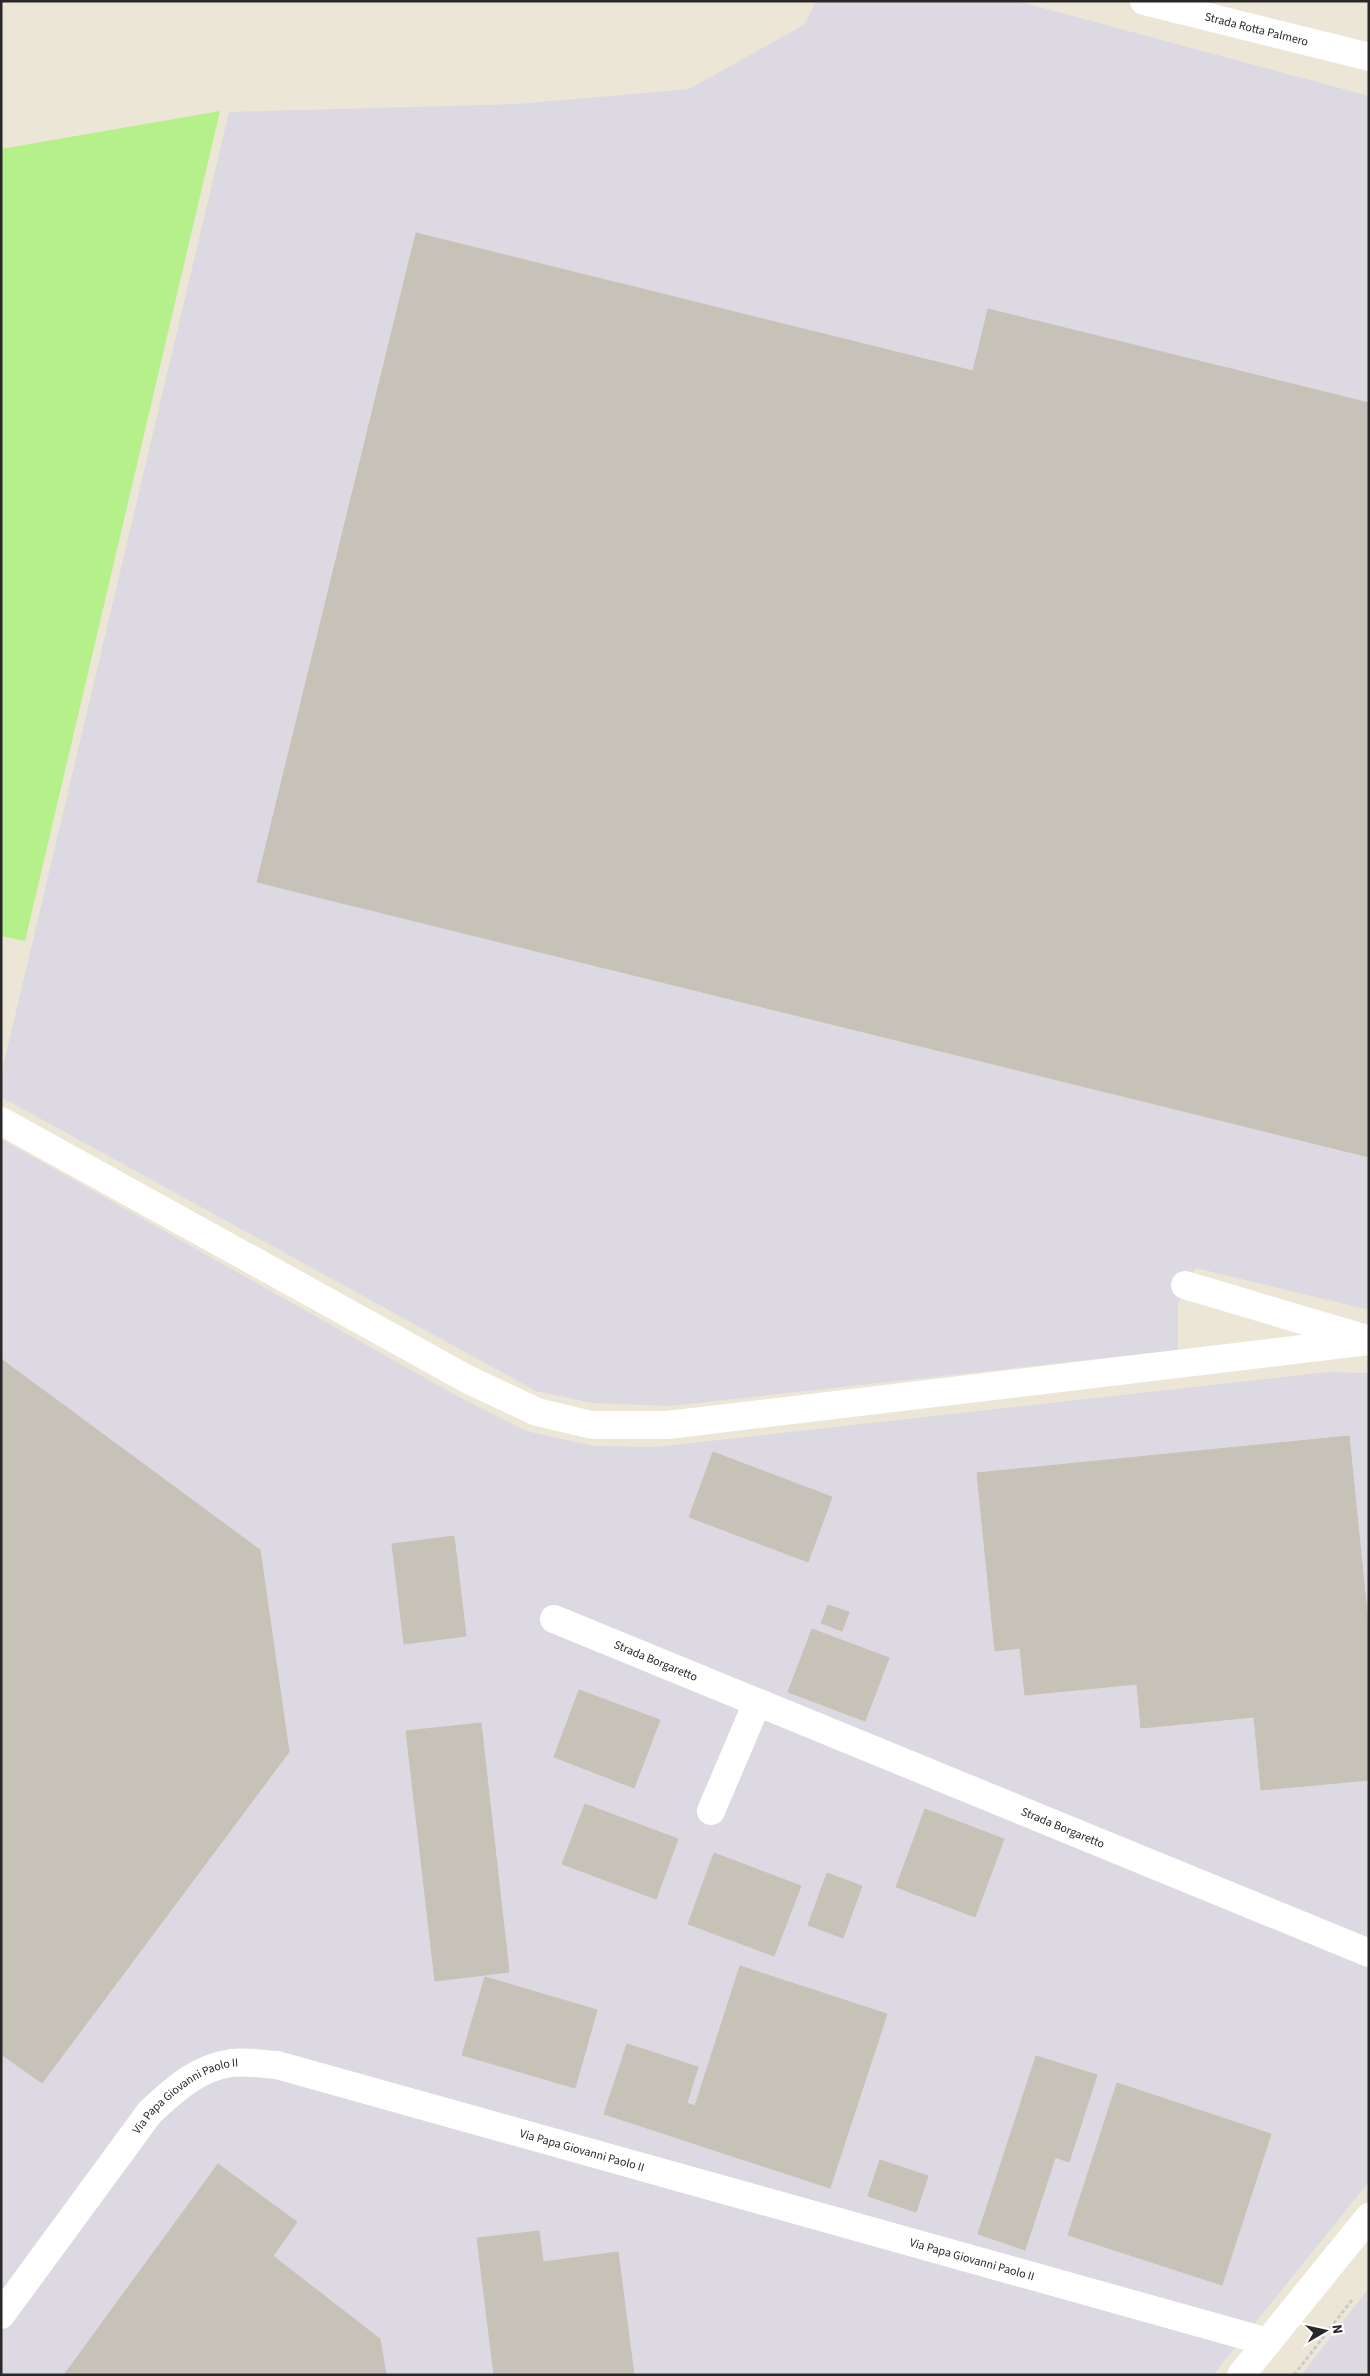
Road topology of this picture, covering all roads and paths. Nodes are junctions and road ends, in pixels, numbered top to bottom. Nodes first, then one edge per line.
1 (1144, 1) edge
2 (1369, 57) edge
3 (1, 1121) edge
4 (1186, 1285) dead end
5 (1369, 1341) edge
6 (554, 1619) dead end
7 (757, 1703) junction
8 (710, 1811) dead end
9 (1369, 1953) edge
10 (1369, 2217) edge
11 (1357, 2292) dead end
12 (1, 2315) edge
13 (1268, 2342) junction
14 (1241, 2375) edge
15 (1294, 2375) edge

1 - 2 street, Strada Rotta Palmero
3 - 5 street
4 - 5 street
6 - 7 street, Strada Borgaretto
7 - 8 street
7 - 9 street, Strada Borgaretto
10 - 13 street
11 - 15 path
12 - 13 street, Via Papa Giovanni Paolo II
13 - 14 street

